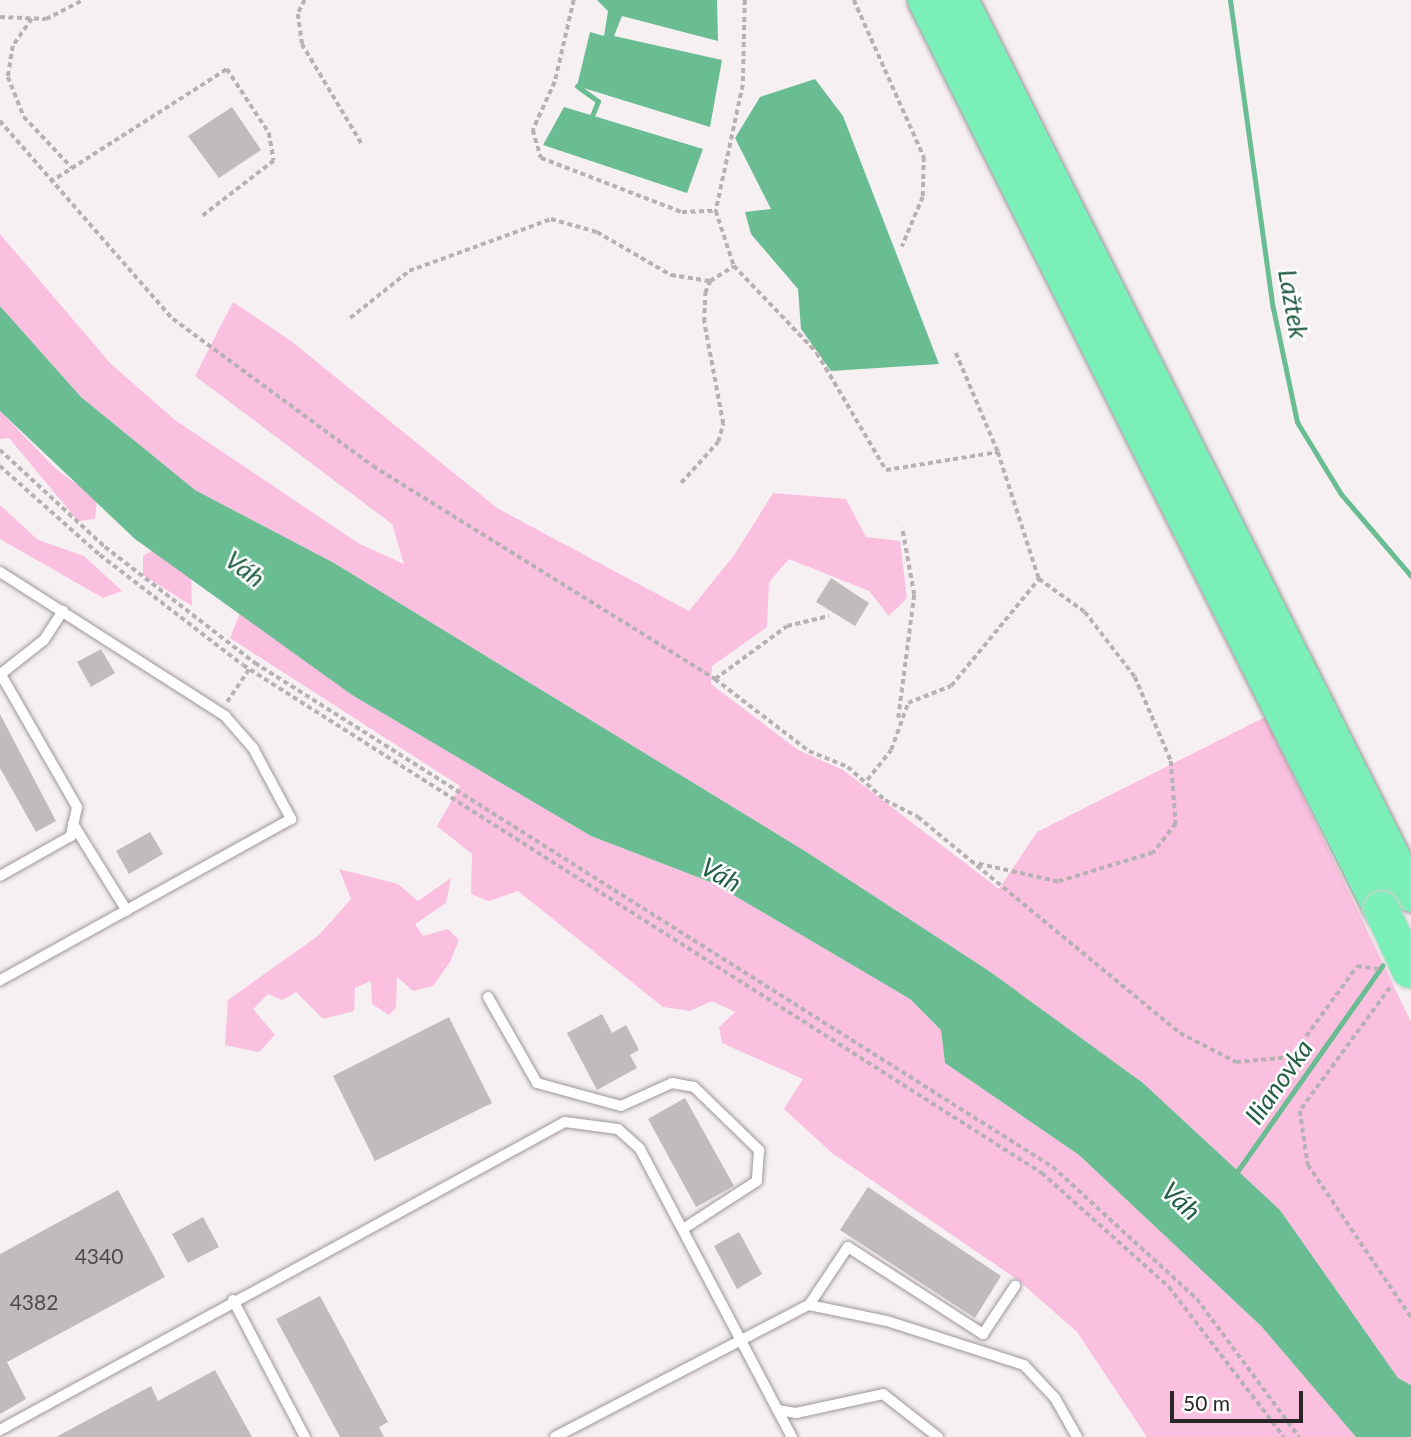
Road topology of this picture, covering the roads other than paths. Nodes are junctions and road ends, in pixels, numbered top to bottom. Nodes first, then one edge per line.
1 (925, 0) edge
2 (960, 0) edge
3 (0, 572) edge
4 (63, 611) junction
5 (1, 673) edge
6 (74, 824) junction
7 (0, 876) edge
8 (1400, 896) edge
9 (127, 911) junction
10 (1404, 976) edge
11 (0, 980) edge
12 (488, 997) dead end
13 (683, 1229) junction
14 (1015, 1286) dead end
15 (233, 1300) junction
16 (809, 1305) junction
17 (741, 1340) junction
18 (778, 1410) junction
19 (0, 1430) edge
20 (305, 1437) edge
21 (555, 1437) edge
22 (792, 1437) edge
23 (938, 1437) edge
24 (1077, 1437) edge

1 - 8 highway
2 - 8 highway
3 - 4 lane
4 - 5 lane
4 - 9 lane
5 - 6 lane
6 - 7 lane
6 - 9 lane
8 - 10 highway, bridge
9 - 11 lane
12 - 13 lane
13 - 15 lane
13 - 17 lane
14 - 16 lane
15 - 19 lane
15 - 20 lane
16 - 17 lane
16 - 24 lane
17 - 18 lane
17 - 21 lane
18 - 22 lane
18 - 23 lane

